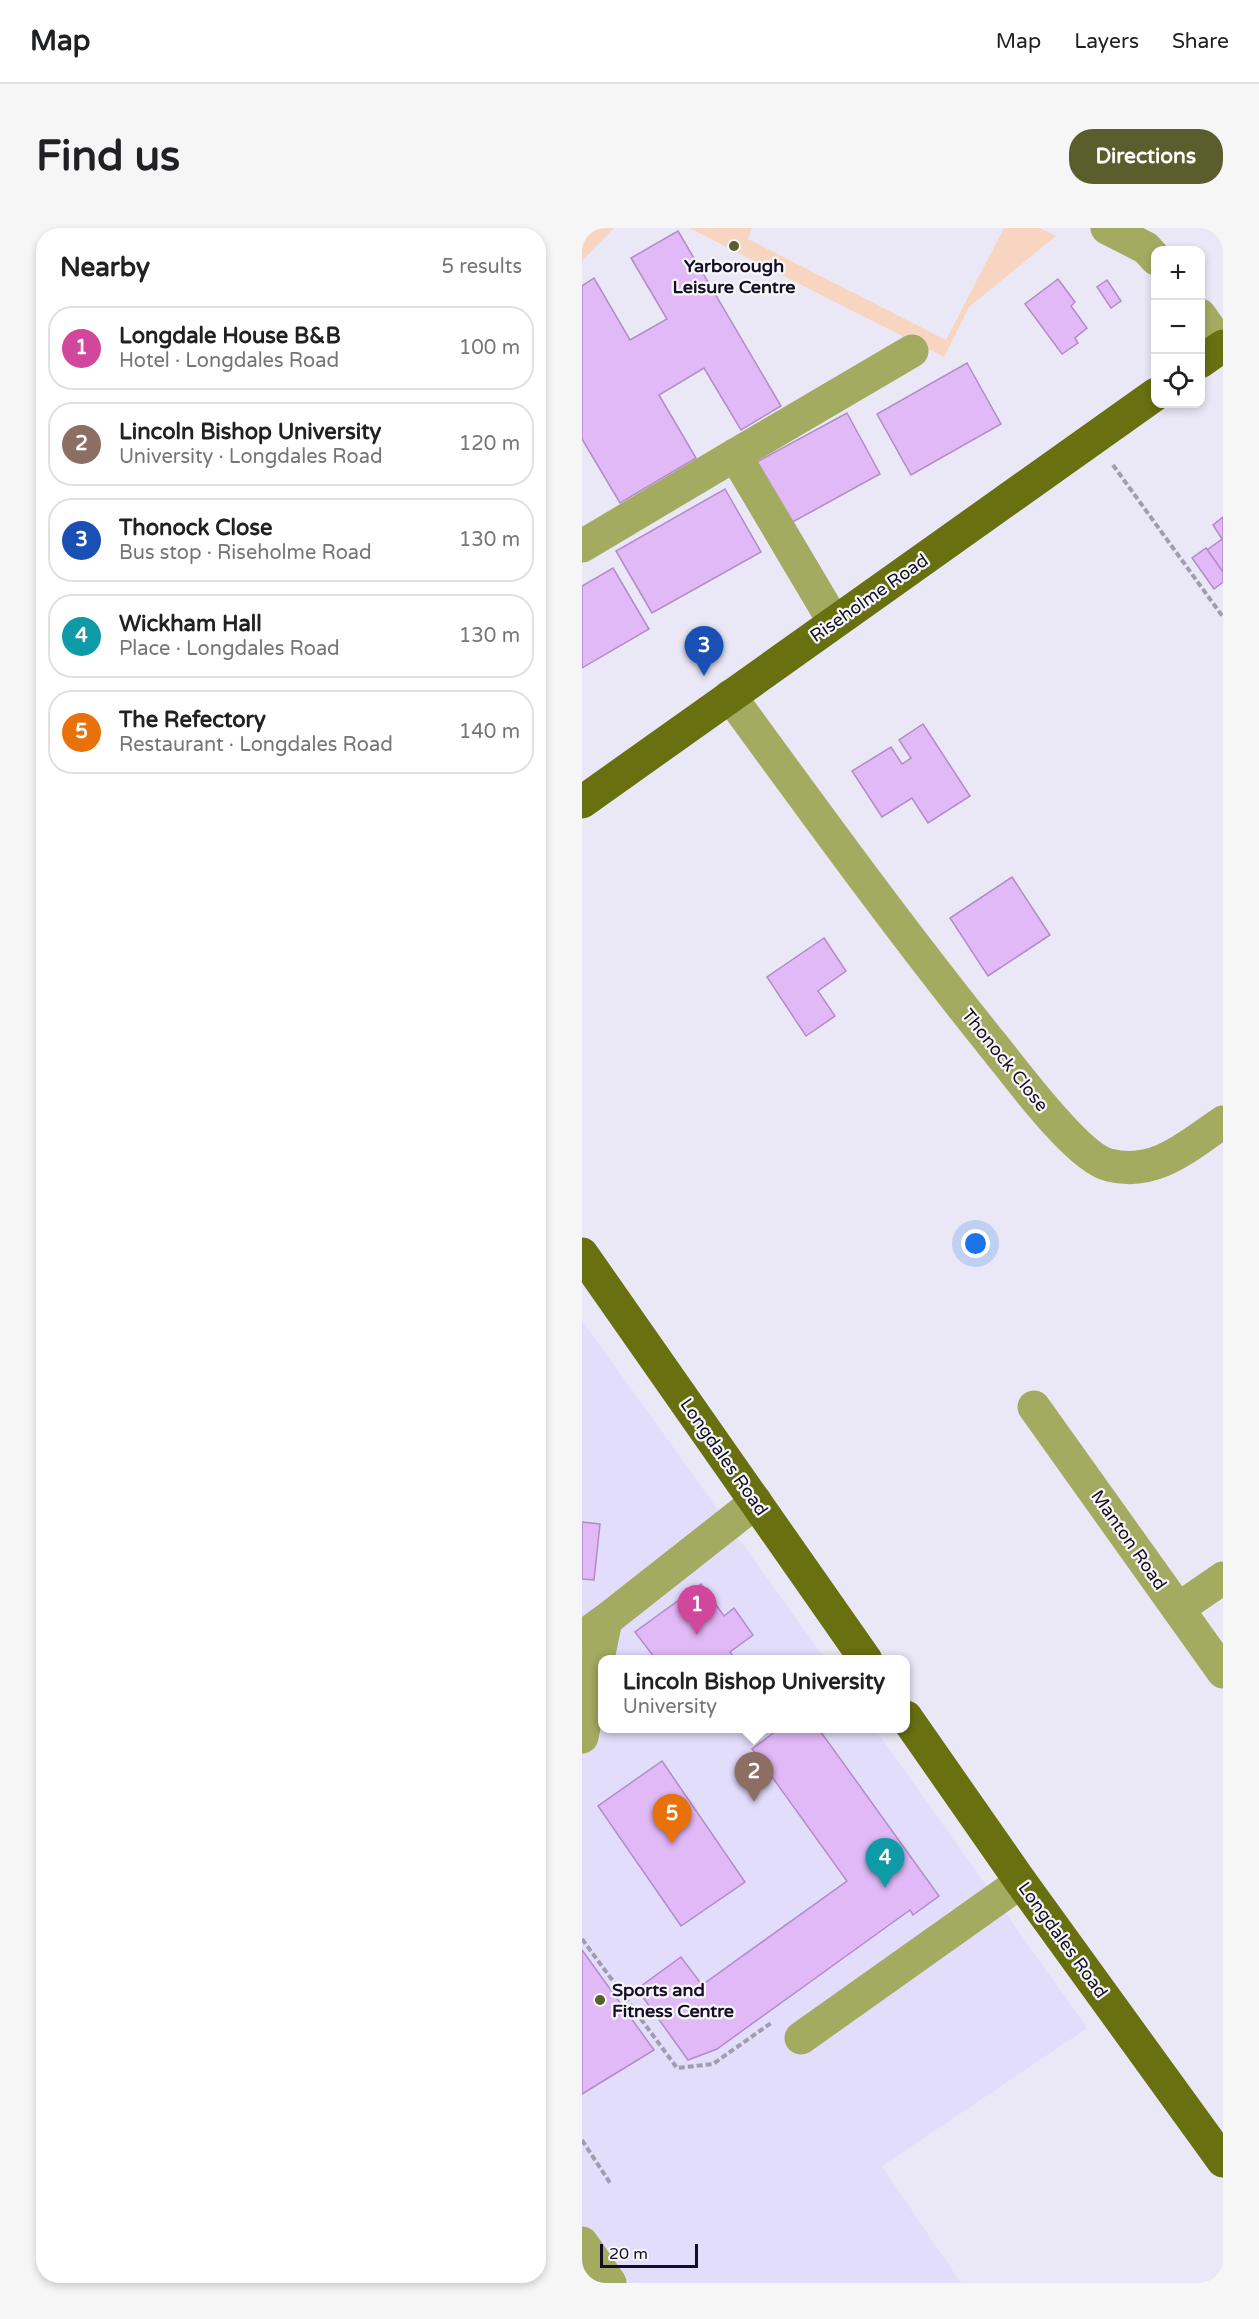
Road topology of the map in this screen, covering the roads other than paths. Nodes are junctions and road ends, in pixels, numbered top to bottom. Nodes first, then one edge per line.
1 (1107, 228) edge
2 (1152, 245) edge
3 (1205, 327) edge
4 (912, 351) dead end
5 (1215, 351) edge
6 (1151, 397) edge
7 (735, 455) junction
8 (582, 546) edge
9 (834, 622) junction
10 (730, 696) junction
11 (582, 802) edge
12 (1223, 1122) edge
13 (582, 1254) edge
14 (1034, 1407) dead end
15 (756, 1502) junction
16 (1223, 1578) edge
17 (1178, 1609) junction
18 (594, 1629) edge
19 (863, 1655) edge
20 (1223, 1672) edge
21 (910, 1723) edge
22 (582, 1737) edge
23 (1021, 1882) junction
24 (801, 2038) dead end
25 (1223, 2161) edge
26 (582, 2243) edge
27 (610, 2283) edge

1 - 2 street
3 - 5 street
4 - 7 street
6 - 9 main road, Riseholme Road
7 - 8 street
7 - 9 street
9 - 10 main road, Riseholme Road
10 - 11 main road, Riseholme Road
10 - 12 street, Thonock Close
13 - 15 main road, Longdales Road
14 - 17 street, Manton Road
15 - 18 street
15 - 19 main road, Longdales Road
16 - 17 street
17 - 20 street, Manton Road
18 - 22 street
21 - 23 main road, Longdales Road
23 - 24 street
23 - 25 main road, Longdales Road
26 - 27 street

